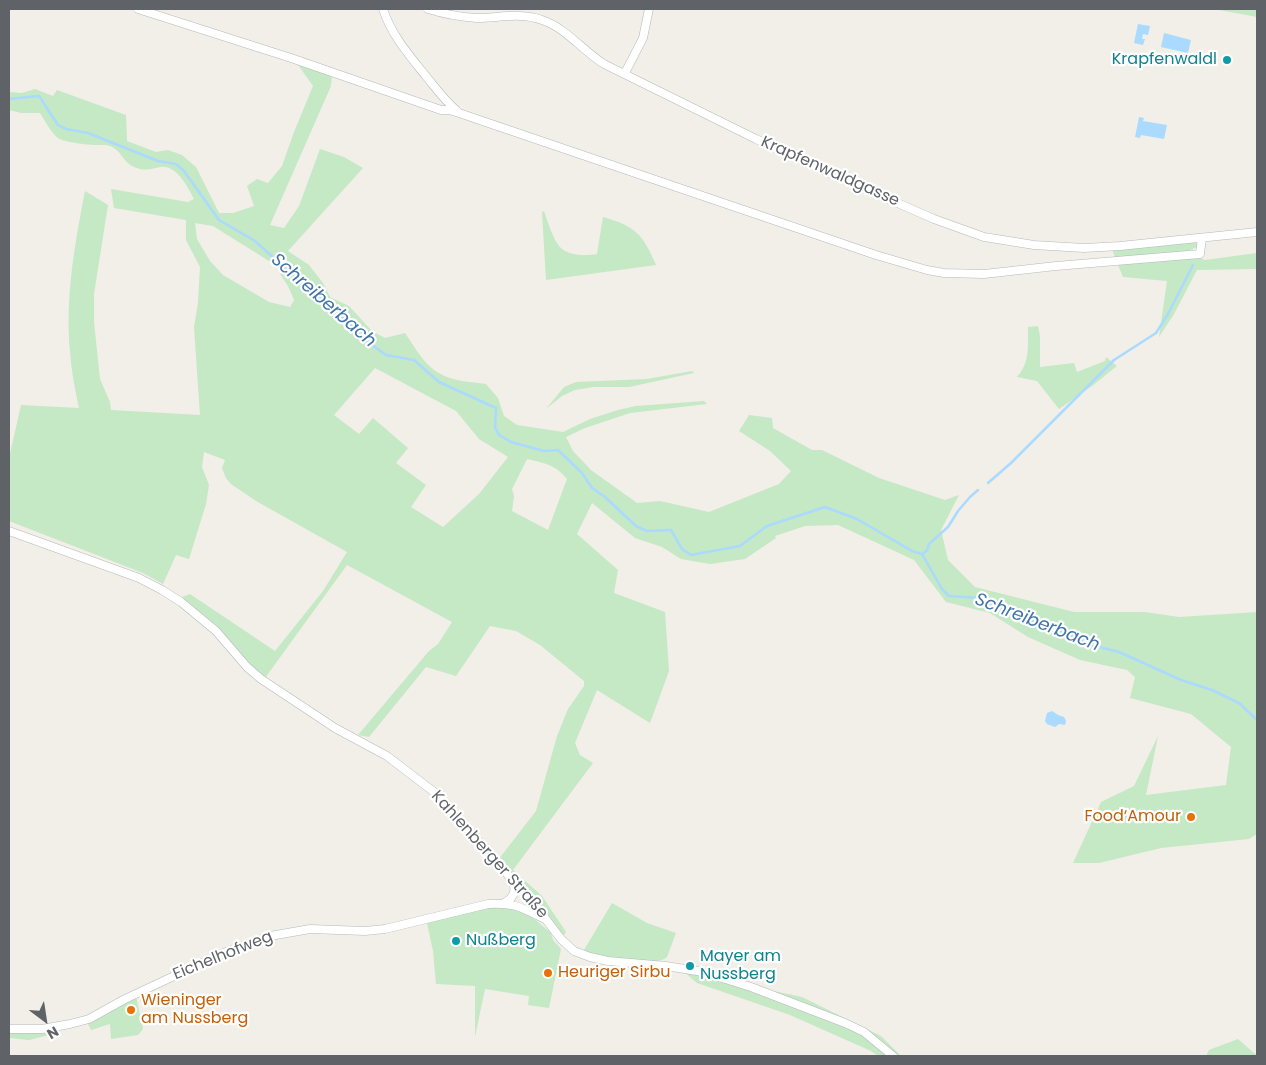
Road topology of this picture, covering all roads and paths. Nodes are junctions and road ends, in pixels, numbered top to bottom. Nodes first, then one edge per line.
1 (138, 9) edge
2 (383, 9) edge
3 (428, 9) edge
4 (649, 9) edge
5 (625, 74) junction
6 (459, 113) junction
7 (1257, 232) edge
8 (1202, 238) junction
9 (9, 531) edge
10 (514, 883) junction
11 (504, 903) junction
12 (547, 920) junction
13 (9, 1029) edge
14 (882, 1052) edge
15 (893, 1056) edge

1 - 6 street
2 - 6 street
3 - 5 street, Krapfenwaldgasse
4 - 5 street
5 - 8 street, Krapfenwaldgasse
6 - 8 street
7 - 8 street, Krapfenwaldgasse
9 - 10 street, Kahlenberger Straße
10 - 11 street
10 - 12 street, Kahlenberger Straße
11 - 12 street, Eichelhofweg
11 - 13 street, Eichelhofweg
12 - 14 street, Kahlenberger Straße
14 - 15 street, Kahlenberger Straße

